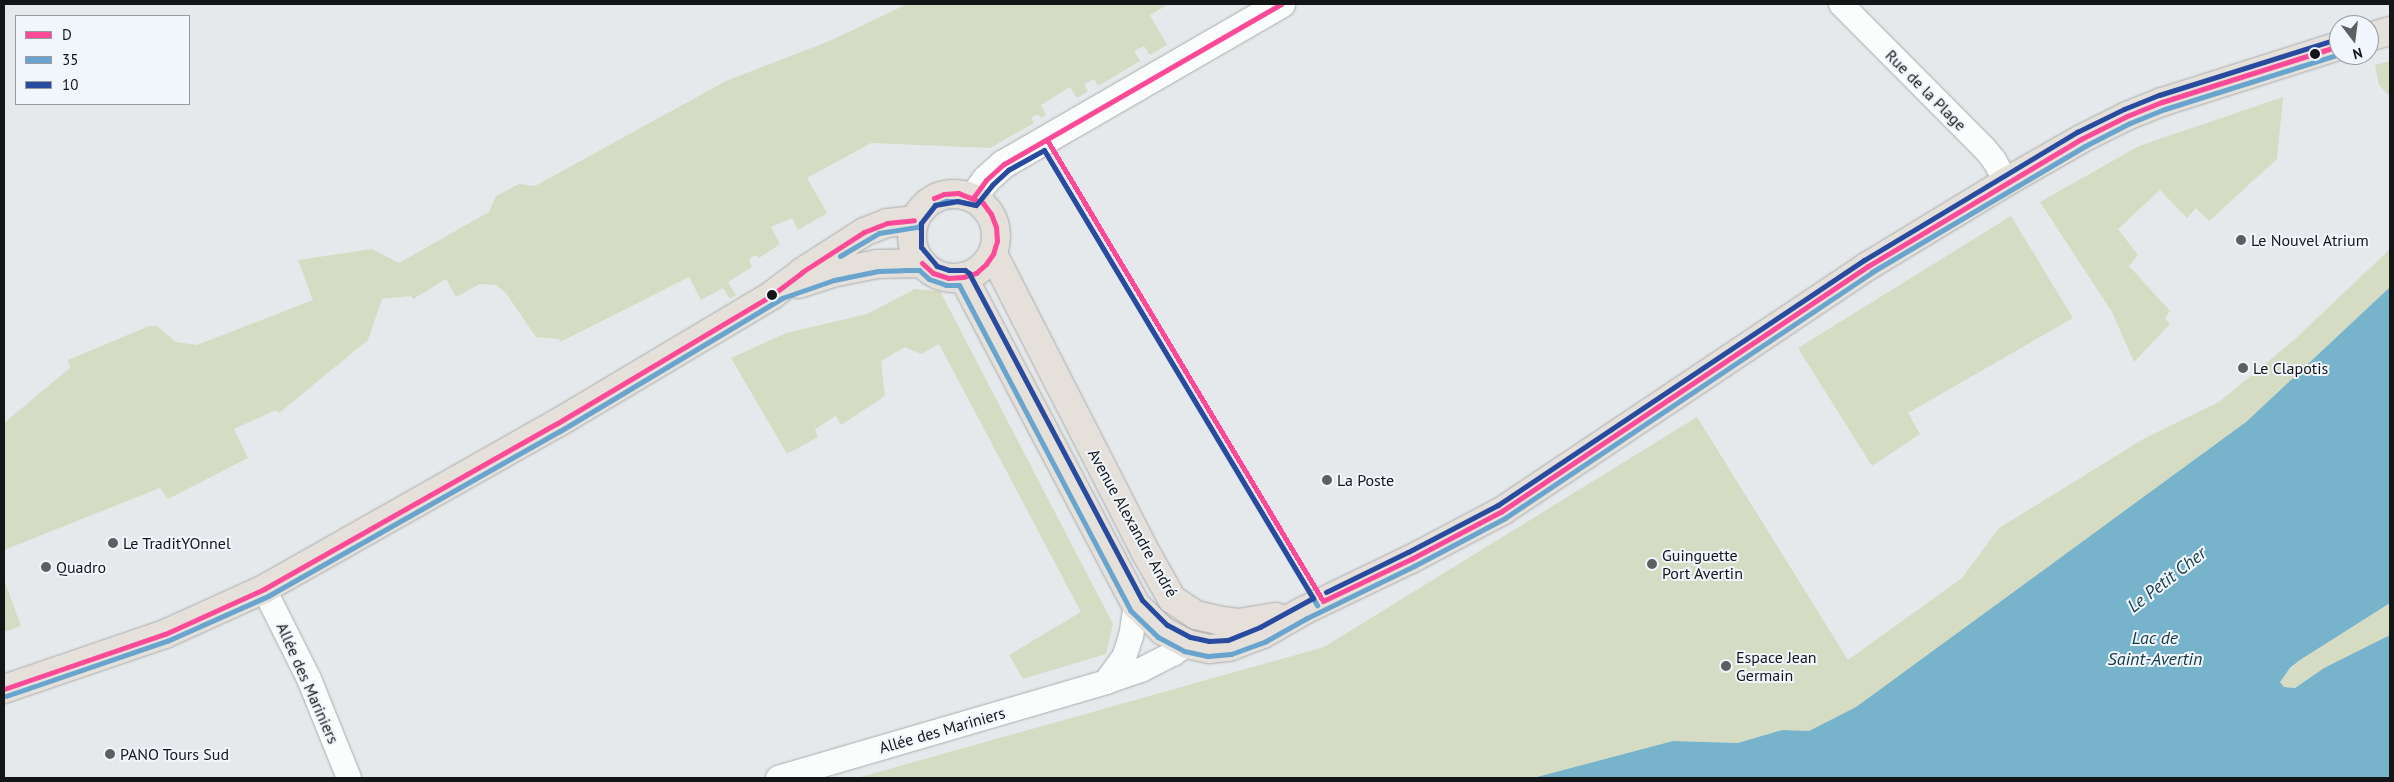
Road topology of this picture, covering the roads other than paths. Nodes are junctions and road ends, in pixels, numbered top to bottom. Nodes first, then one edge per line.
1 (1281, 4) edge
2 (1841, 4) edge
3 (2329, 49) edge
4 (2006, 182) junction
5 (974, 198) junction
6 (914, 220) junction
7 (993, 254) junction
8 (922, 263) junction
9 (963, 277) junction
10 (779, 291) junction
11 (264, 589) junction
12 (1136, 605) junction
13 (1302, 611) junction
14 (1187, 644) junction
15 (1106, 682) junction
16 (4, 689) edge
17 (349, 778) edge
18 (778, 778) edge

1 - 5 street
2 - 4 street, Rue de la Plage
3 - 4 main road
4 - 13 main road
5 - 6 main road
5 - 7 main road
6 - 8 main road
6 - 10 main road
7 - 9 main road
7 - 13 main road, Avenue Alexandre André
8 - 9 main road
8 - 10 main road
9 - 12 main road, Avenue Alexandre André
10 - 11 main road
11 - 16 main road
11 - 17 street, Allée des Mariniers
12 - 14 main road, Avenue Alexandre André
12 - 15 street
13 - 14 main road, Avenue Alexandre André
14 - 15 street, Allée des Mariniers
15 - 18 street, Allée des Mariniers

